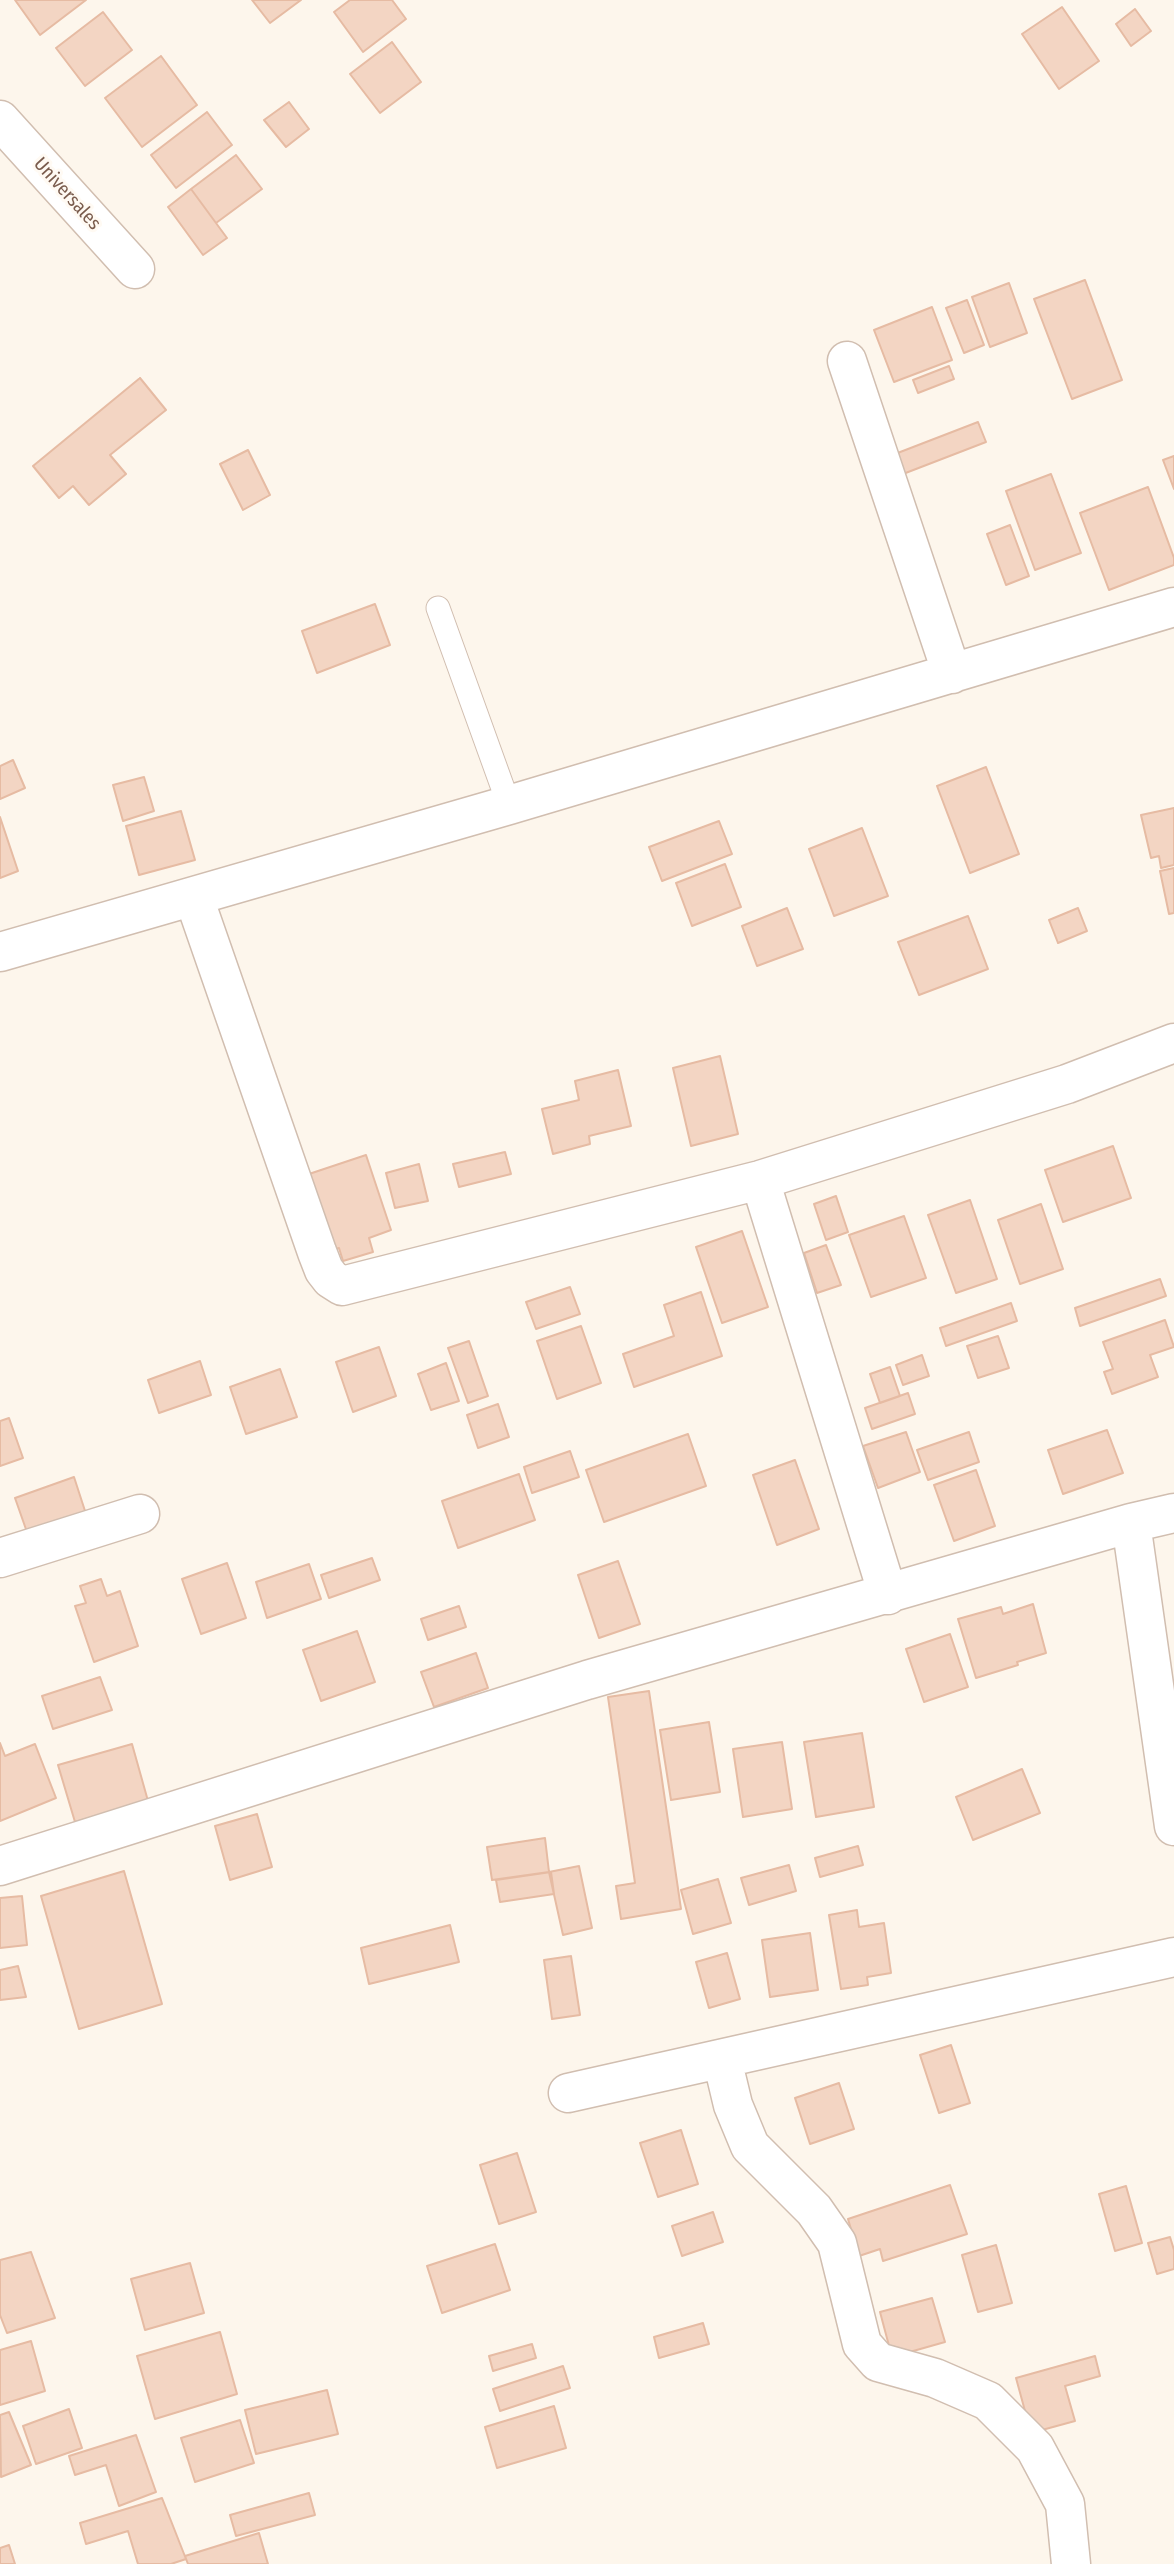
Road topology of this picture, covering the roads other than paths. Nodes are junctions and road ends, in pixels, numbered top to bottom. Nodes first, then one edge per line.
1 (0, 120) edge
2 (135, 269) dead end
3 (847, 360) dead end
4 (1174, 607) edge
5 (438, 608) dead end
6 (952, 674) junction
7 (509, 805) junction
8 (194, 898) junction
9 (0, 952) edge
10 (1174, 1042) edge
11 (760, 1180) junction
12 (1174, 1513) edge
13 (140, 1514) dead end
14 (1131, 1523) junction
15 (0, 1558) edge
16 (888, 1595) junction
17 (1174, 1826) edge
18 (0, 1866) edge
19 (1174, 1957) edge
20 (722, 2059) junction
21 (568, 2093) dead end
22 (1070, 2564) edge

1 - 2 street, Universales
3 - 6 street
4 - 6 street
5 - 7 lane
6 - 7 street
7 - 8 street
8 - 9 street
8 - 11 street
10 - 11 street
11 - 16 street
12 - 14 street
13 - 15 street
14 - 16 street
14 - 17 street
16 - 18 street
19 - 20 street
20 - 21 street
20 - 22 street

